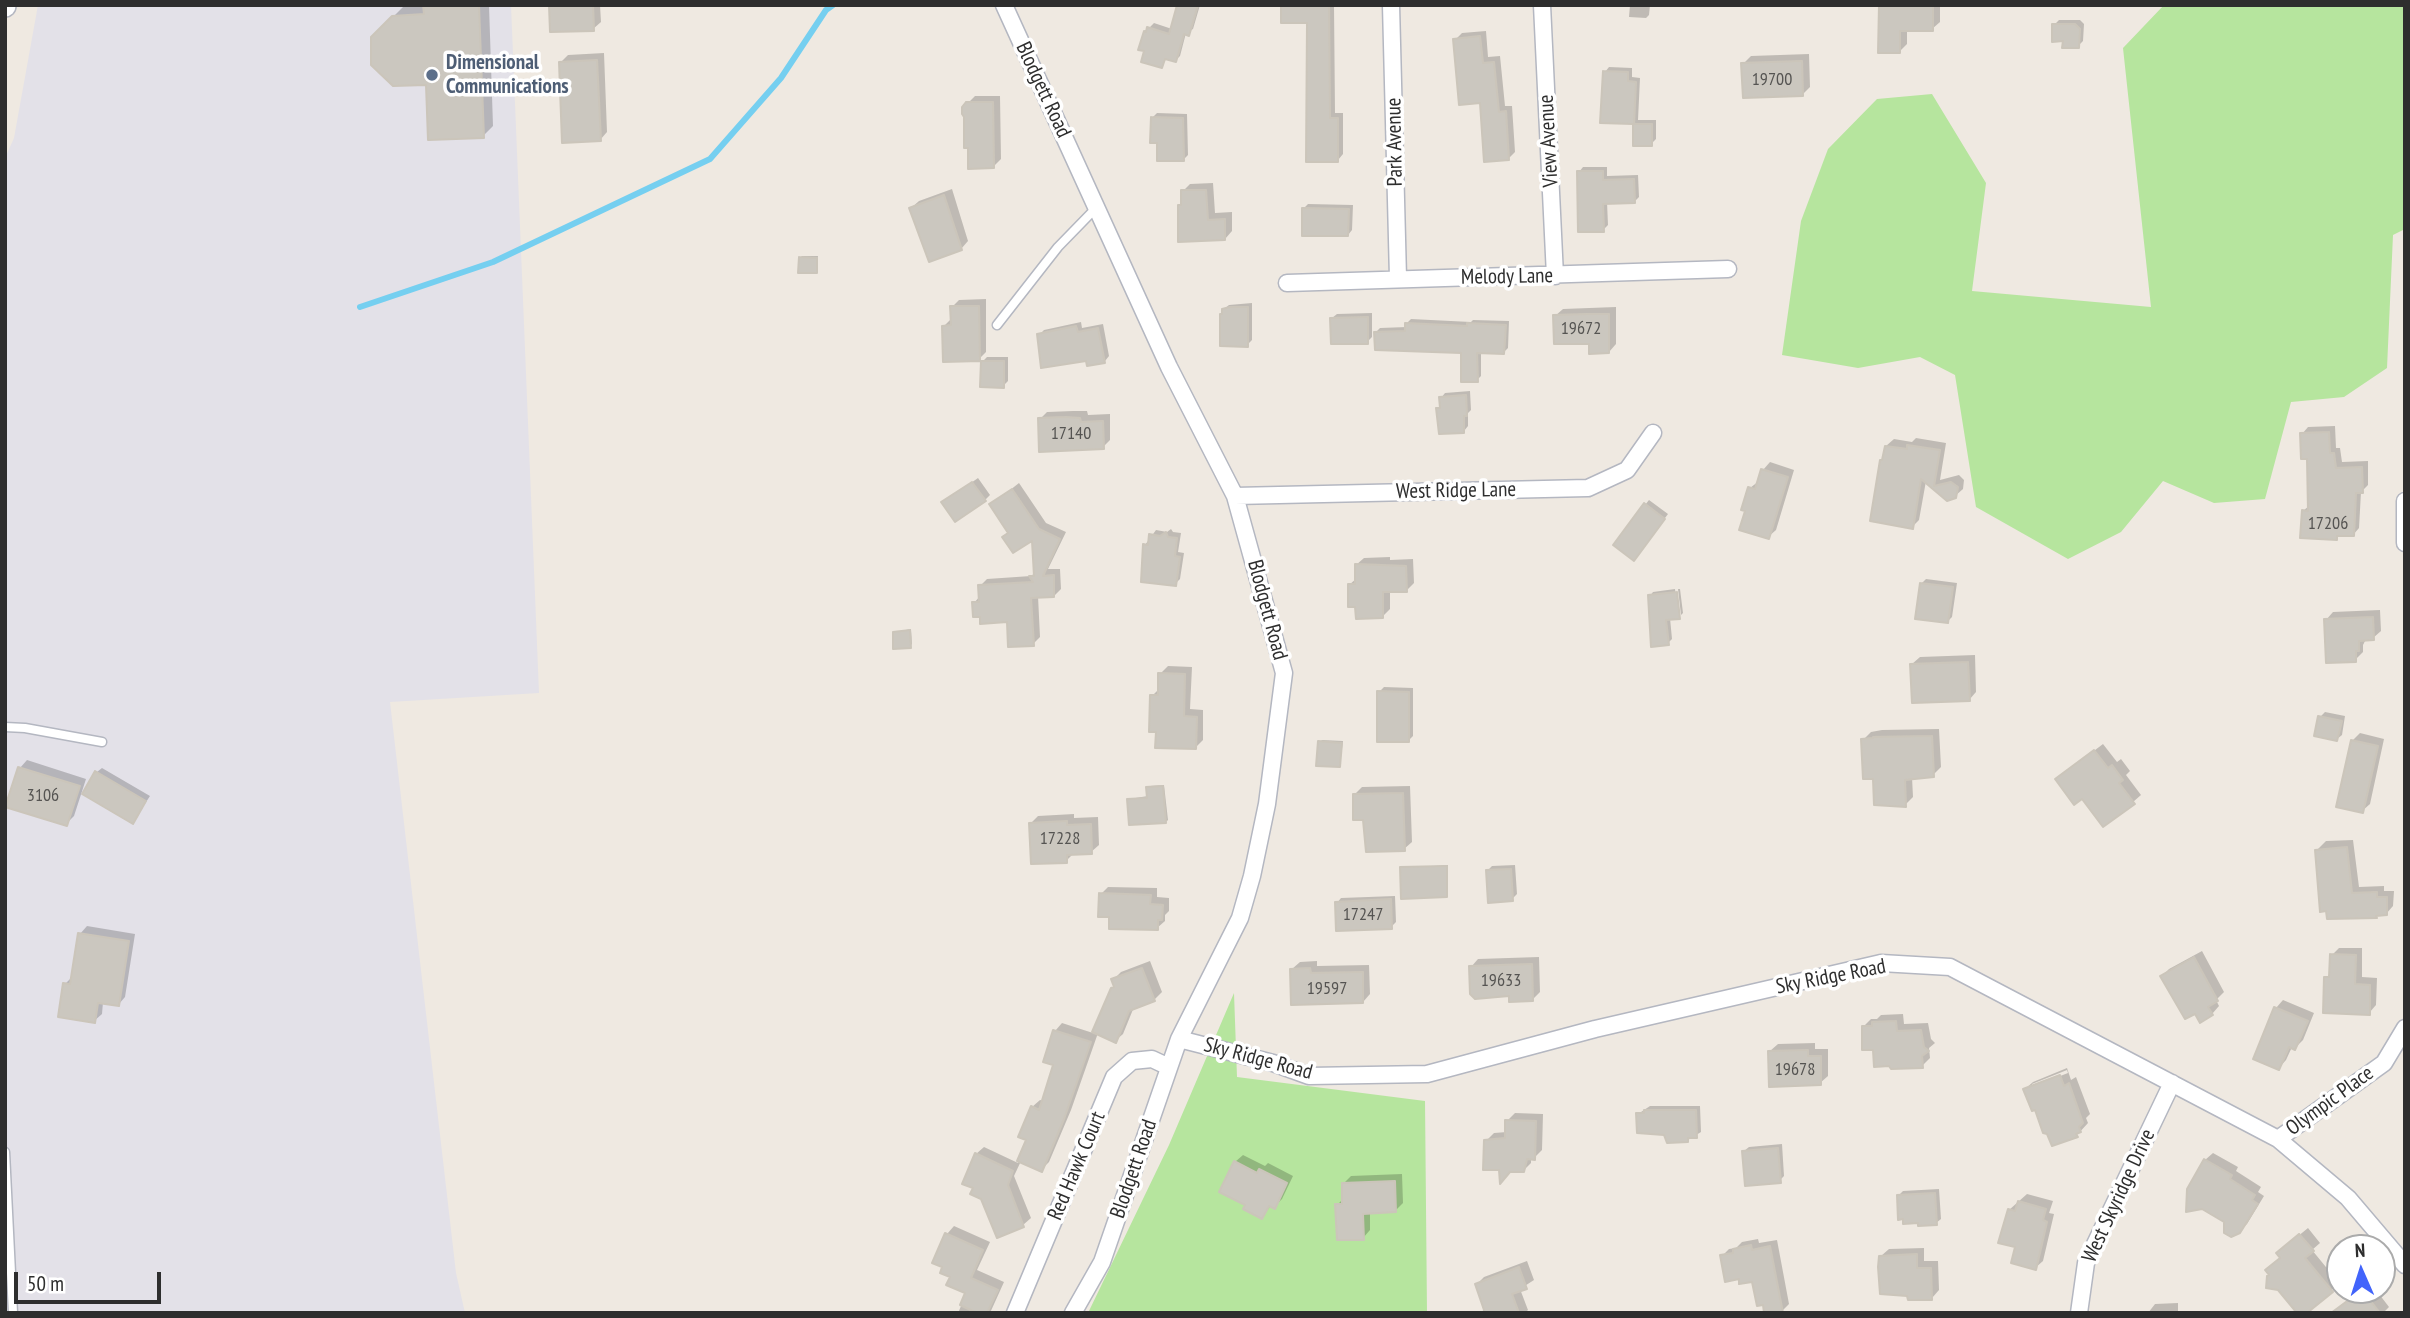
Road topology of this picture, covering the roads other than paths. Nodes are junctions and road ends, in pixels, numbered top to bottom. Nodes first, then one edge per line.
1 (1004, 5) edge
2 (1391, 5) edge
3 (1542, 5) edge
4 (1096, 208) junction
5 (1728, 269) dead end
6 (1556, 276) junction
7 (1398, 278) junction
8 (1287, 283) dead end
9 (996, 325) dead end
10 (1653, 433) dead end
11 (1235, 496) junction
12 (2405, 501) edge
13 (2405, 543) edge
14 (5, 727) edge
15 (102, 742) dead end
16 (2405, 1028) edge
17 (1179, 1039) junction
18 (1169, 1067) junction
19 (2172, 1083) junction
20 (2278, 1139) junction
21 (5, 1152) edge
22 (2405, 1265) edge
23 (13, 1313) edge
24 (1015, 1313) edge
25 (1073, 1313) edge
26 (2079, 1313) edge

1 - 4 street, Blodgett Road
2 - 7 street, Park Avenue
3 - 6 street, View Avenue
4 - 9 lane
4 - 11 street, Blodgett Road
5 - 6 street, Melody Lane
6 - 7 street, Melody Lane
7 - 8 street, Melody Lane
10 - 11 street, West Ridge Lane
11 - 17 street, Blodgett Road
12 - 13 street
14 - 15 lane
16 - 20 street, Olympic Place
17 - 18 street, Blodgett Road
17 - 19 street, Sky Ridge Road
18 - 24 street, Red Hawk Court
18 - 25 street, Blodgett Road
19 - 20 street, Sky Ridge Road
19 - 26 street, West Skyridge Drive
20 - 22 street, Sky Ridge Road
21 - 23 lane

